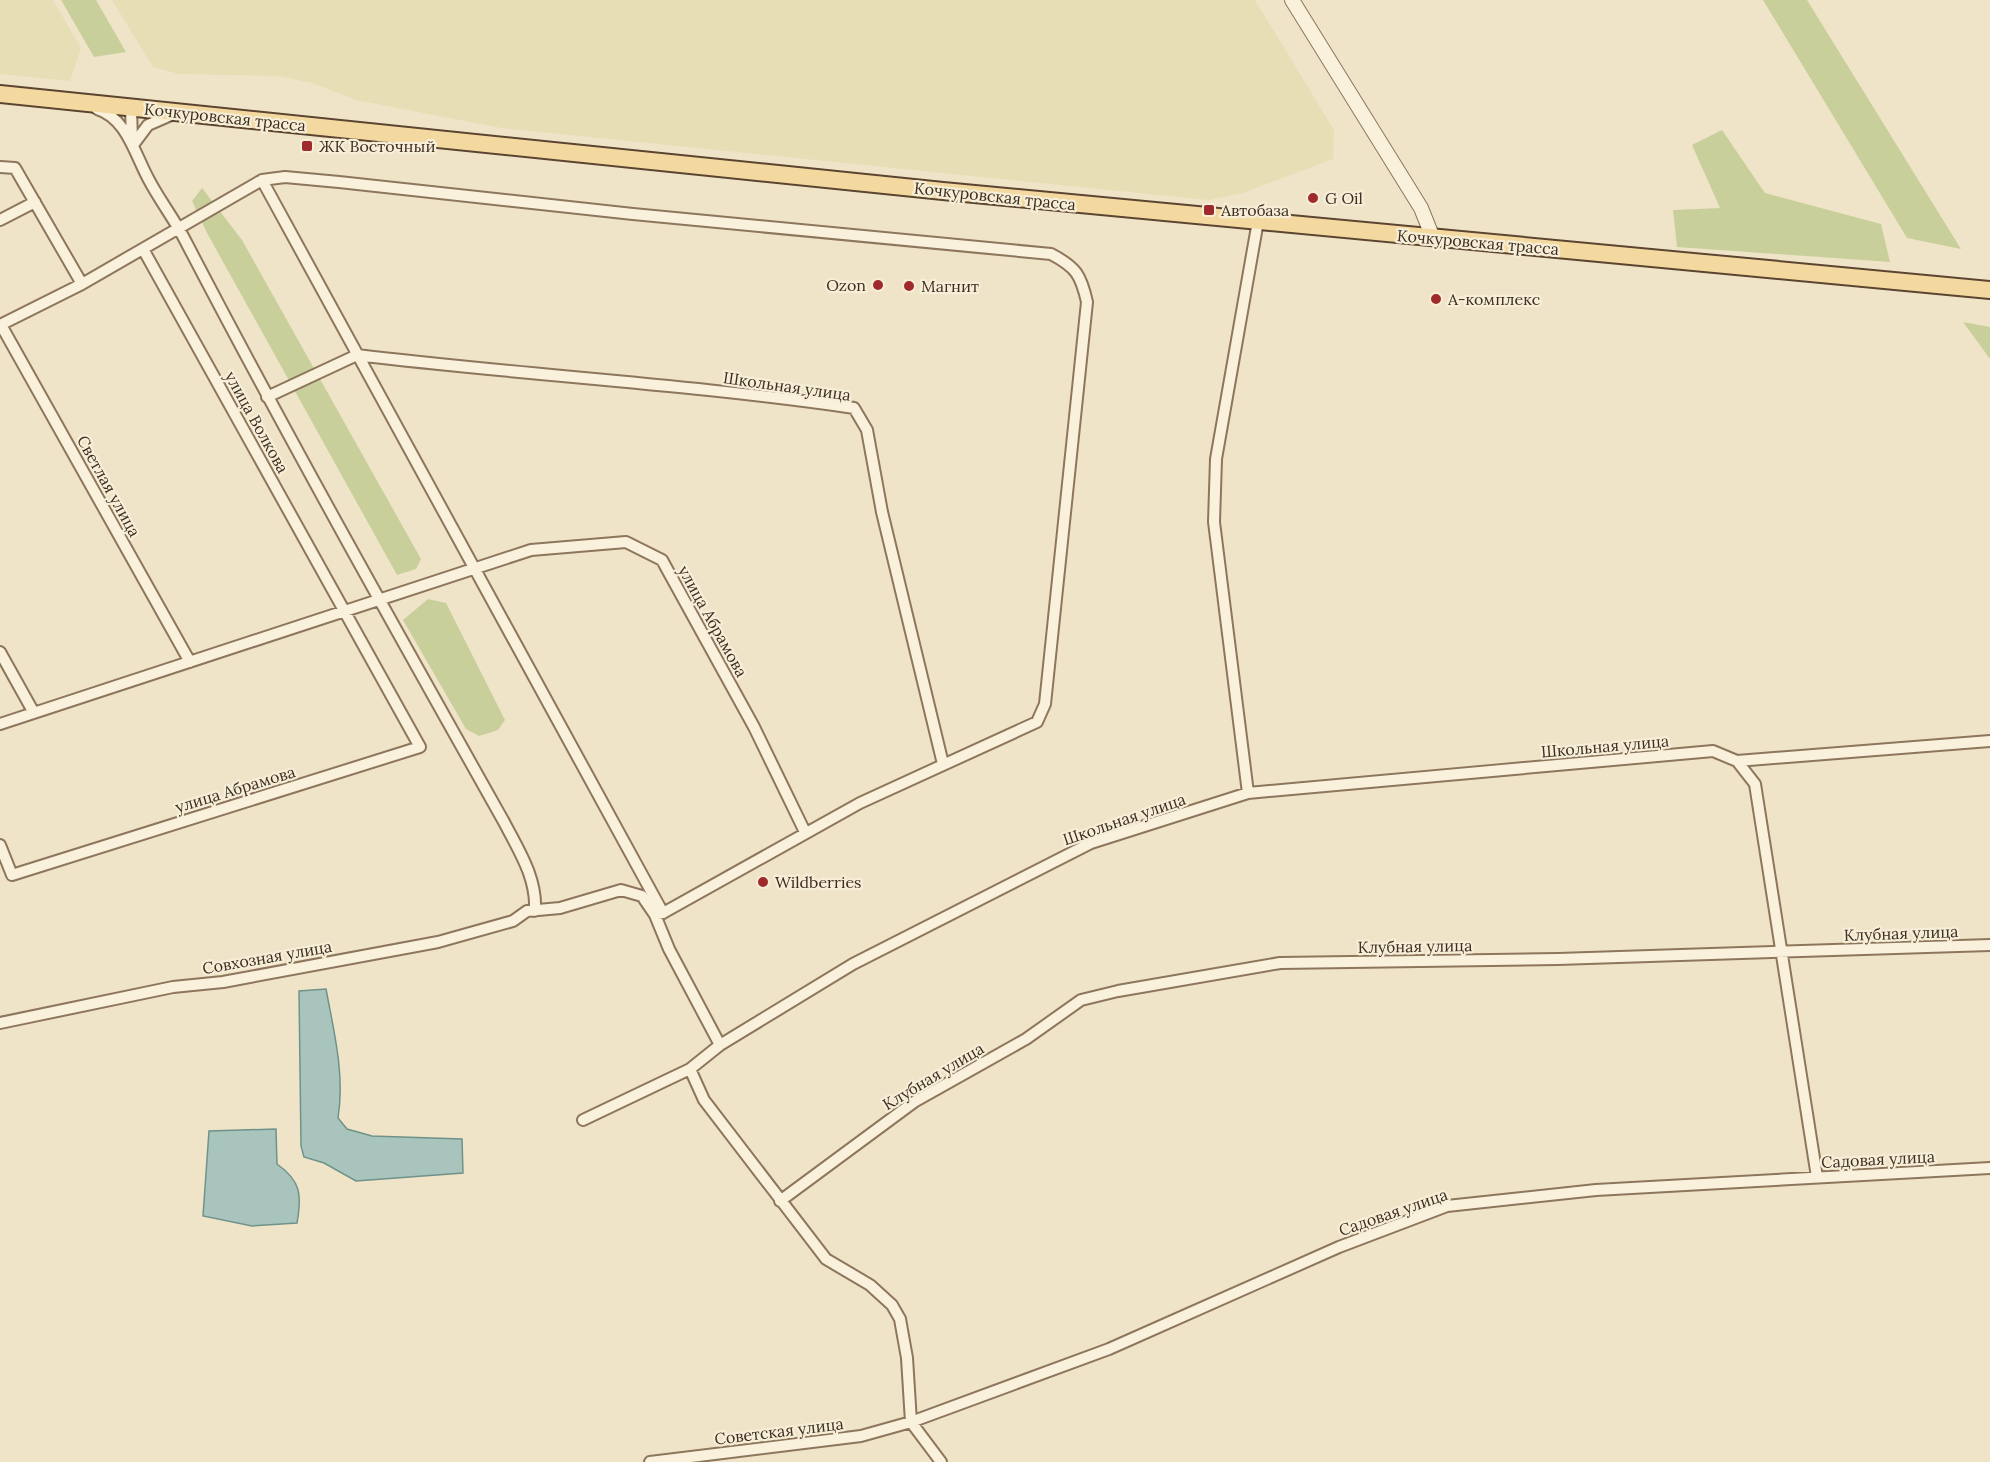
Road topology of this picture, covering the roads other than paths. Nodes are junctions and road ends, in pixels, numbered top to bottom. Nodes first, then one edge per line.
1 (1292, 0) edge
2 (0, 94) edge
3 (42, 98) junction
4 (131, 107) junction
5 (183, 112) junction
6 (133, 145) junction
7 (0, 167) edge
8 (262, 180) junction
9 (35, 202) junction
10 (0, 220) edge
11 (1258, 221) junction
12 (180, 229) junction
13 (1433, 238) junction
14 (143, 249) junction
15 (82, 284) junction
16 (1990, 291) edge
17 (1, 325) edge
18 (357, 355) junction
19 (267, 397) junction
20 (476, 568) junction
21 (379, 600) junction
22 (346, 611) junction
23 (0, 652) edge
24 (190, 662) junction
25 (34, 713) junction
26 (0, 724) edge
27 (1990, 741) edge
28 (1737, 761) junction
29 (943, 765) junction
30 (1248, 793) junction
31 (804, 832) junction
32 (0, 845) edge
33 (535, 911) junction
34 (659, 914) junction
35 (1990, 945) edge
36 (1783, 952) junction
37 (0, 1023) edge
38 (720, 1046) junction
39 (690, 1069) junction
40 (583, 1120) dead end
41 (1990, 1168) edge
42 (1817, 1177) junction
43 (780, 1201) junction
44 (911, 1422) junction
45 (650, 1462) edge
46 (941, 1462) edge

1 - 13 street
2 - 3 main road, Кочкуровская трасса
3 - 4 main road, Кочкуровская трасса
3 - 6 street
4 - 5 main road, Кочкуровская трасса
4 - 6 street
5 - 6 street
5 - 11 main road, Кочкуровская трасса
6 - 12 street
7 - 9 street
8 - 12 street
8 - 18 street
8 - 29 street
9 - 10 street
9 - 15 street
11 - 13 main road, Кочкуровская трасса
11 - 30 street
12 - 14 street
12 - 19 street
13 - 16 main road, Кочкуровская трасса
14 - 15 street
14 - 22 street, улица Волкова
15 - 17 street
17 - 24 street, Светлая улица
18 - 19 street
18 - 20 street
18 - 29 street, Школьная улица
19 - 21 street
20 - 21 street, улица Абрамова
20 - 31 street, улица Абрамова
20 - 34 street
21 - 22 street, улица Абрамова
21 - 33 street
22 - 24 street, улица Абрамова
22 - 32 street, улица Абрамова
23 - 25 street
24 - 25 street, улица Абрамова
25 - 26 street, улица Абрамова
27 - 28 street, Школьная улица
28 - 30 street, Школьная улица
28 - 36 street
29 - 31 street
30 - 38 street, Школьная улица
31 - 34 street
33 - 34 street, Совхозная улица
33 - 37 street, Совхозная улица
34 - 38 street
35 - 36 street, Клубная улица
36 - 42 street
36 - 43 street, Клубная улица
38 - 39 street, Школьная улица
39 - 40 street, Школьная улица
39 - 43 street
41 - 42 street, Садовая улица
42 - 44 street, Садовая улица
43 - 44 street
44 - 45 street, Советская улица
44 - 46 street

